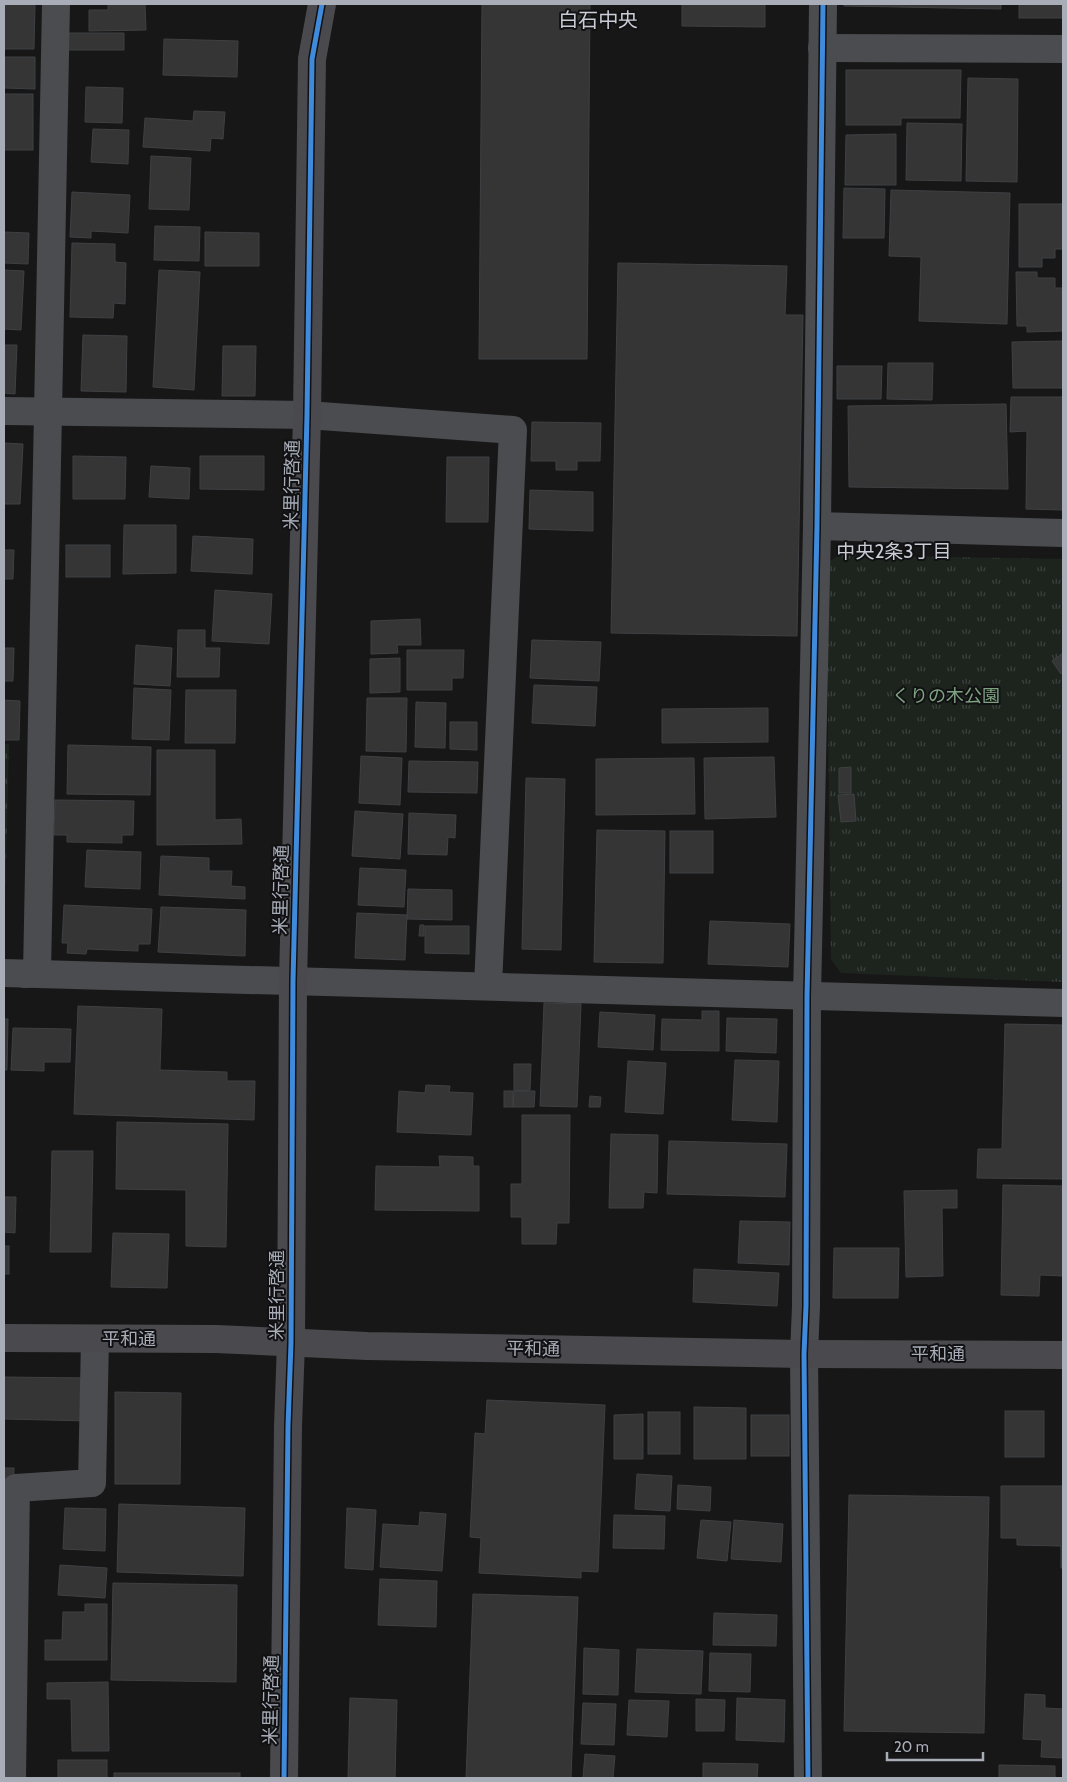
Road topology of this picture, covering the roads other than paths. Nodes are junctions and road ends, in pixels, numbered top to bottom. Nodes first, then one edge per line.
1 (56, 4) edge
2 (322, 4) edge
3 (823, 4) edge
4 (822, 48) junction
5 (1063, 49) edge
6 (4, 411) edge
7 (48, 412) junction
8 (307, 416) junction
9 (817, 526) junction
10 (1063, 533) edge
11 (14, 973) edge
12 (293, 981) junction
13 (488, 986) junction
14 (807, 997) junction
15 (1063, 1003) edge
16 (4, 1338) edge
17 (95, 1340) junction
18 (291, 1343) junction
19 (804, 1354) junction
20 (1063, 1355) edge
21 (12, 1778) edge
22 (284, 1778) edge
23 (808, 1778) edge

1 - 7 street
2 - 8 street, 米里行啓通
3 - 4 street
4 - 5 street
4 - 9 street
6 - 7 street
7 - 8 street
7 - 11 street
8 - 12 street, 米里行啓通
8 - 13 street
9 - 10 street
9 - 14 street
11 - 12 street
12 - 13 street
12 - 18 street, 米里行啓通
13 - 14 street
14 - 15 street
14 - 19 street
16 - 17 street, 平和通
17 - 18 street, 平和通
17 - 21 street
18 - 19 street, 平和通
18 - 22 street, 米里行啓通
19 - 20 street, 平和通
19 - 23 street

